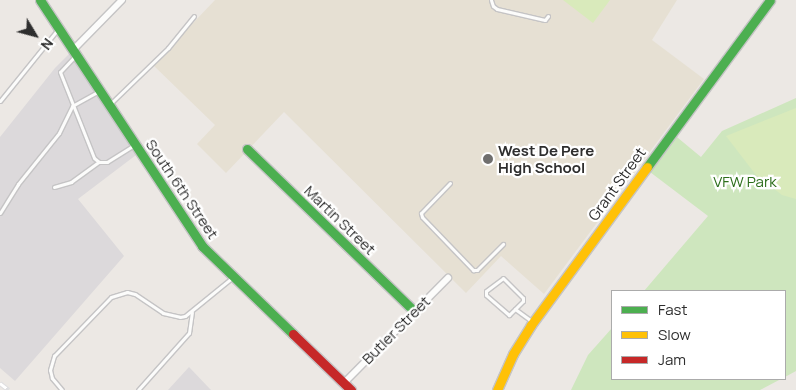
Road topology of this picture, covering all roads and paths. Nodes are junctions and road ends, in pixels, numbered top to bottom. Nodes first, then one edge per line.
1 (40, 0) edge
2 (122, 0) edge
3 (491, 0) edge
4 (770, 0) edge
5 (194, 16) dead end
6 (548, 16) dead end
7 (58, 28) junction
8 (75, 53) junction
9 (100, 90) junction
10 (0, 101) edge
11 (109, 105) junction
12 (72, 106) junction
13 (135, 144) junction
14 (247, 150) dead end
15 (99, 162) junction
16 (450, 183) dead end
17 (54, 187) dead end
18 (0, 213) edge
19 (503, 244) dead end
20 (234, 276) junction
21 (448, 278) dead end
22 (515, 309) junction
23 (192, 311) junction
24 (414, 311) junction
25 (533, 322) junction
26 (344, 383) junction
27 (62, 390) edge
28 (138, 390) edge
29 (351, 390) edge
30 (497, 390) edge

1 - 7 street, South 6th Street
2 - 8 street
3 - 6 lane
4 - 25 street, Grant Street
5 - 11 lane
7 - 8 street, South 6th Street
7 - 10 lane
8 - 9 street, South 6th Street
8 - 12 lane
9 - 11 street, South 6th Street
9 - 12 lane
11 - 13 street, South 6th Street
12 - 15 lane
12 - 18 lane
13 - 15 lane
13 - 20 street, South 6th Street
14 - 24 street, Martin Street
15 - 17 lane
16 - 19 lane
20 - 23 lane
20 - 26 street, South 6th Street
21 - 24 street, Butler Street
22 - 22 lane
22 - 25 lane
23 - 27 lane
23 - 28 lane
24 - 26 street, Butler Street
25 - 30 street, Grant Street
26 - 29 street, South 6th Street

